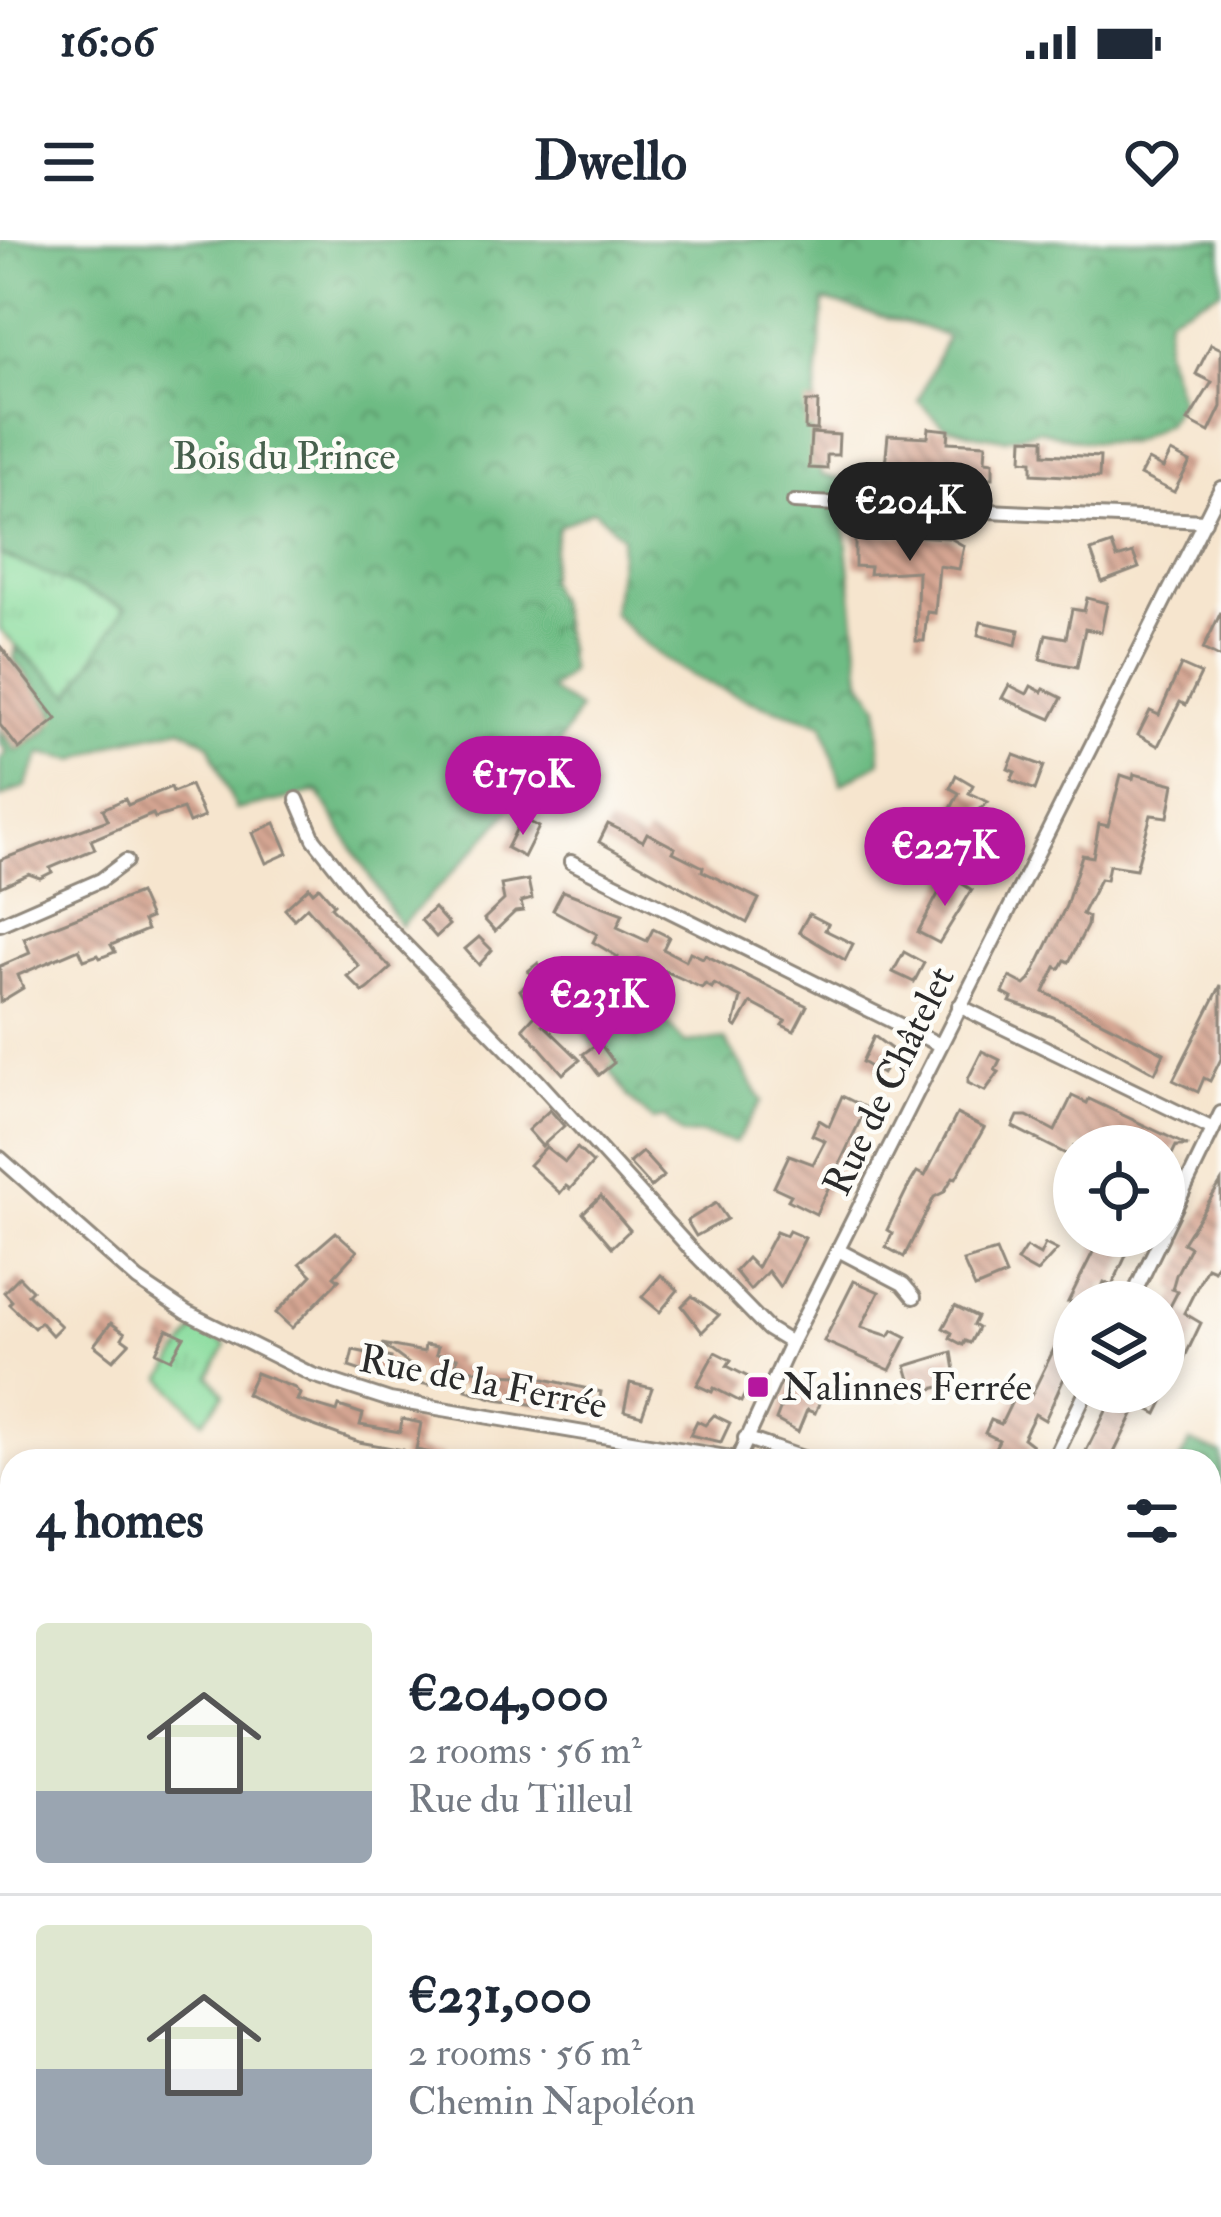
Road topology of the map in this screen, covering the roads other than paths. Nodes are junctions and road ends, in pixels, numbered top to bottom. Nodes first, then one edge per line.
1 (1221, 488) edge
2 (794, 502) dead end
3 (1205, 521) junction
4 (297, 800) dead end
5 (126, 861) dead end
6 (571, 862) dead end
7 (0, 924) edge
8 (959, 1006) junction
9 (940, 1046) junction
10 (1221, 1113) edge
11 (1214, 1130) junction
12 (0, 1158) edge
13 (1185, 1189) edge
14 (838, 1250) junction
15 (914, 1297) dead end
16 (791, 1343) junction
17 (1076, 1413) edge
18 (745, 1438) junction
19 (673, 1449) edge
20 (741, 1449) edge
21 (777, 1449) edge
22 (1059, 1449) edge

1 - 3 street, Rue de Châtelet
2 - 3 street
3 - 8 street, Rue de Châtelet
4 - 16 street
5 - 7 street
6 - 9 street
8 - 9 street, Rue de Châtelet
8 - 11 street
9 - 14 street, Rue de Châtelet
10 - 11 street
11 - 13 street
12 - 19 street, Rue de la Ferrée
14 - 15 street, Rue de Châtelet
14 - 16 street, Rue de Châtelet
16 - 18 street, Rue de Châtelet
17 - 22 street
18 - 20 street, Rue de Châtelet
18 - 21 street

